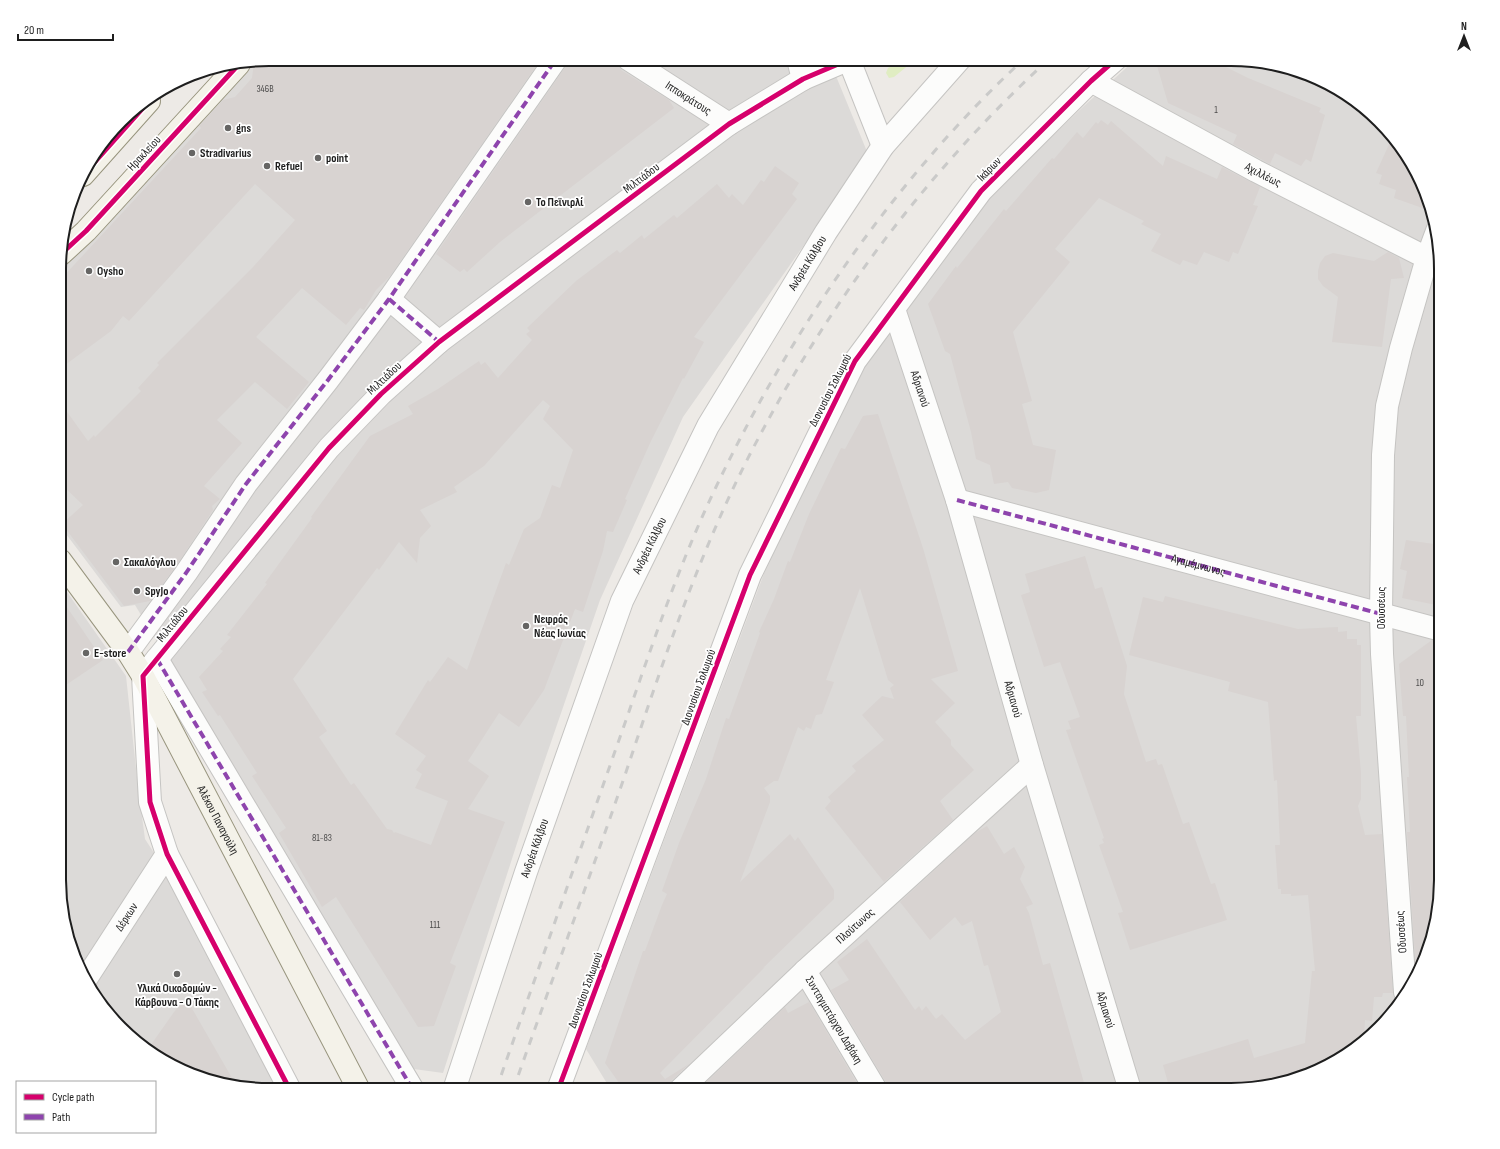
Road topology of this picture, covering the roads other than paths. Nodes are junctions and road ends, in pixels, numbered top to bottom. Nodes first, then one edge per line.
1 (551, 66) edge
2 (639, 66) edge
3 (815, 66) edge
4 (853, 66) edge
5 (954, 66) edge
6 (1108, 66) edge
7 (234, 69) edge
8 (800, 69) edge
9 (1091, 81) junction
10 (137, 114) edge
11 (729, 124) junction
12 (883, 146) junction
13 (99, 158) edge
14 (67, 248) edge
15 (1434, 260) edge
16 (389, 299) junction
17 (894, 309) junction
18 (439, 342) junction
19 (957, 500) junction
20 (66, 568) edge
21 (1381, 614) junction
22 (1434, 628) edge
23 (128, 652) junction
24 (157, 658) junction
25 (142, 676) junction
26 (1032, 765) junction
27 (167, 854) junction
28 (805, 971) junction
29 (89, 975) edge
30 (1405, 985) edge
31 (286, 1083) edge
32 (356, 1083) edge
33 (409, 1083) edge
34 (456, 1083) edge
35 (561, 1083) edge
36 (687, 1083) edge
37 (872, 1083) edge
38 (1128, 1083) edge

1 - 16 street, Μιλτιάδου
2 - 11 street, Ιπποκράτους
3 - 8 street, Μιλτιάδου
4 - 12 street
5 - 12 street, Ανδρέα Κάλβου
6 - 9 street, Ικάρων
7 - 14 street, Ηρακλείου
8 - 11 street, Μιλτιάδου
9 - 15 street, Αχιλλέως
9 - 17 street, Ικάρων
10 - 13 street
11 - 18 street, Μιλτιάδου
12 - 34 street, Ανδρέα Κάλβου
15 - 21 street, Οδυσσέως
16 - 18 street
16 - 23 street, Μιλτιάδου
17 - 19 street, Αδριανού
17 - 35 street, Διονυσίου Σολωμού
18 - 24 street, Μιλτιάδου
19 - 21 street, Αγαμέμνωνος
19 - 26 street, Αδριανού
20 - 23 street, Αλέκου Παναγούλη
21 - 22 street, Αγαμέμνωνος
21 - 30 street, Οδυσσέως
23 - 25 street, Αλέκου Παναγούλη
24 - 25 street, Μιλτιάδου
24 - 33 street
25 - 27 street
25 - 32 street, Αλέκου Παναγούλη
26 - 28 street, Πλούτωνος
26 - 38 street, Αδριανού
27 - 29 street, Δέρκων
27 - 31 street
28 - 36 street, Πλούτωνος
28 - 37 street, Συνταγματάρχου Δαβάκη

